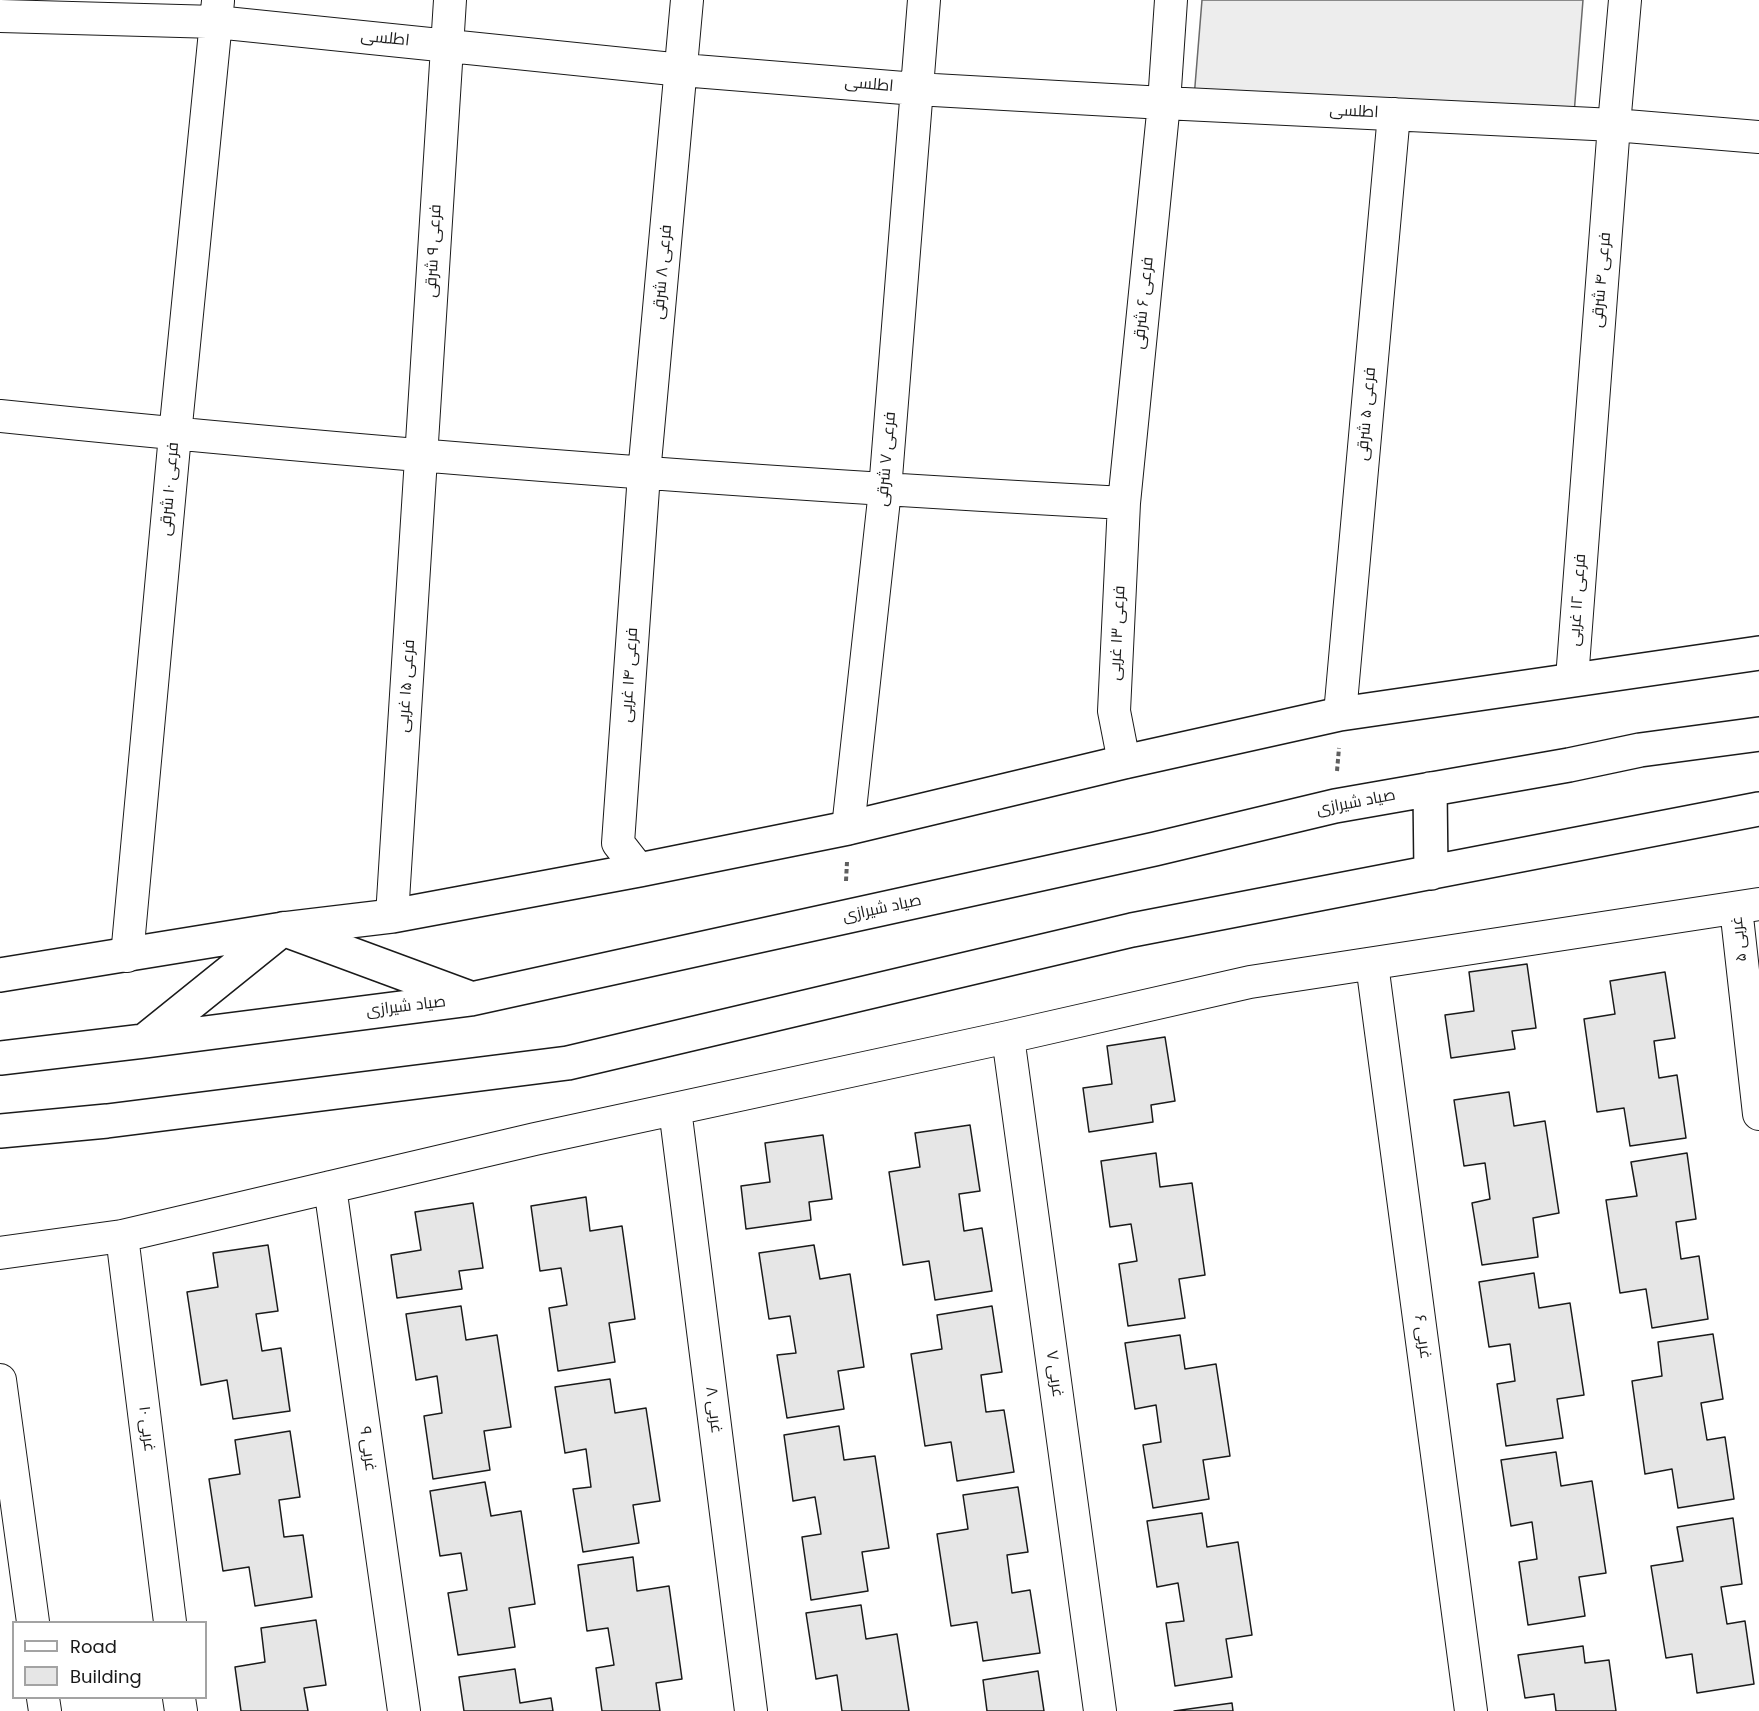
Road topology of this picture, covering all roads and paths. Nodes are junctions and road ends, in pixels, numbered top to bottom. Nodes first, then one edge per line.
1 (450, 0) edge
2 (687, 0) edge
3 (924, 0) edge
4 (1170, 0) edge
5 (1625, 0) edge
6 (217, 11) edge
7 (0, 16) edge
8 (446, 46) junction
9 (682, 69) junction
10 (916, 89) junction
11 (1164, 103) junction
12 (1394, 114) junction
13 (1614, 125) junction
14 (1759, 137) edge
15 (0, 416) edge
16 (1589, 434) joint
17 (175, 435) junction
18 (421, 456) junction
19 (644, 474) junction
20 (885, 490) junction
21 (1124, 503) junction
22 (1759, 653) edge
23 (1572, 679) junction
24 (1341, 714) junction
25 (1759, 734) edge
26 (1124, 762) junction
27 (1430, 789) junction
28 (1335, 806) junction
29 (1759, 809) edge
30 (848, 828) junction
31 (639, 870) junction
32 (1431, 873) junction
33 (1748, 906) edge
34 (392, 916) junction
35 (845, 918) junction
36 (283, 929) junction
37 (128, 956) junction
38 (1372, 964) junction
39 (0, 975) edge
40 (471, 999) junction
41 (1008, 1037) junction
42 (144, 1041) junction
43 (0, 1058) edge
44 (675, 1109) junction
45 (1759, 1114) edge
46 (0, 1131) edge
47 (330, 1187) junction
48 (122, 1236) junction
49 (0, 1253) edge
50 (0, 1380) edge
51 (33, 1621) edge
52 (170, 1621) edge
53 (404, 1711) edge
54 (751, 1711) edge
55 (1100, 1711) edge
56 (1471, 1711) edge

1 - 8 street, فرعی ۹ شرقی
2 - 9 street, فرعی ۸ شرقی
3 - 10 street, فرعی ۷ شرقی
4 - 11 street, فرعی ۶ شرقی
5 - 13 street
6 - 7 street, اطلسی
6 - 8 street, اطلسی
6 - 17 street, فرعی ۱۰ شرقی
8 - 9 street, اطلسی
8 - 18 street, فرعی ۹ شرقی
9 - 10 street, اطلسی
9 - 19 street, فرعی ۸ شرقی
10 - 11 street, اطلسی
10 - 20 street, فرعی ۷ شرقی
11 - 12 street, اطلسی
11 - 21 street, فرعی ۶ شرقی
12 - 13 street, اطلسی
12 - 24 street, فرعی ۵ شرقی
13 - 14 street, اطلسی
13 - 16 street, فرعی ۴ شرقی
15 - 17 street
16 - 23 street, فرعی ۱۲ غربی
17 - 18 street
17 - 37 street, فرعی ۱۰ شرقی
18 - 19 street
18 - 34 street, فرعی ۱۵ غربی
19 - 20 street
19 - 31 street, فرعی ۱۴ غربی
20 - 21 street
20 - 30 street, فرعی ۷ شرقی
21 - 26 street, فرعی ۱۳ غربی
22 - 23 main road
23 - 24 main road
24 - 26 main road
24 - 28 path
25 - 27 main road, صیاد شیرازی
26 - 30 main road
27 - 28 main road, صیاد شیرازی
27 - 32 main road
28 - 35 main road, صیاد شیرازی
29 - 32 main road
30 - 31 main road
30 - 35 path
31 - 34 main road
32 - 46 main road
33 - 38 street
33 - 45 street, ۵ غربی
34 - 36 main road
35 - 40 main road, صیاد شیرازی
36 - 37 main road
36 - 40 main road
36 - 42 main road
37 - 39 main road
38 - 41 street
38 - 56 street, ۶ غربی
40 - 42 main road, صیاد شیرازی
41 - 44 street
41 - 55 street, ۷ غربی
42 - 43 main road, صیاد شیرازی
44 - 47 street
44 - 54 street, ۸ غربی
47 - 48 street
47 - 53 street, ۹ غربی
48 - 49 street
48 - 52 street, ۱۰ غربی
50 - 51 street

